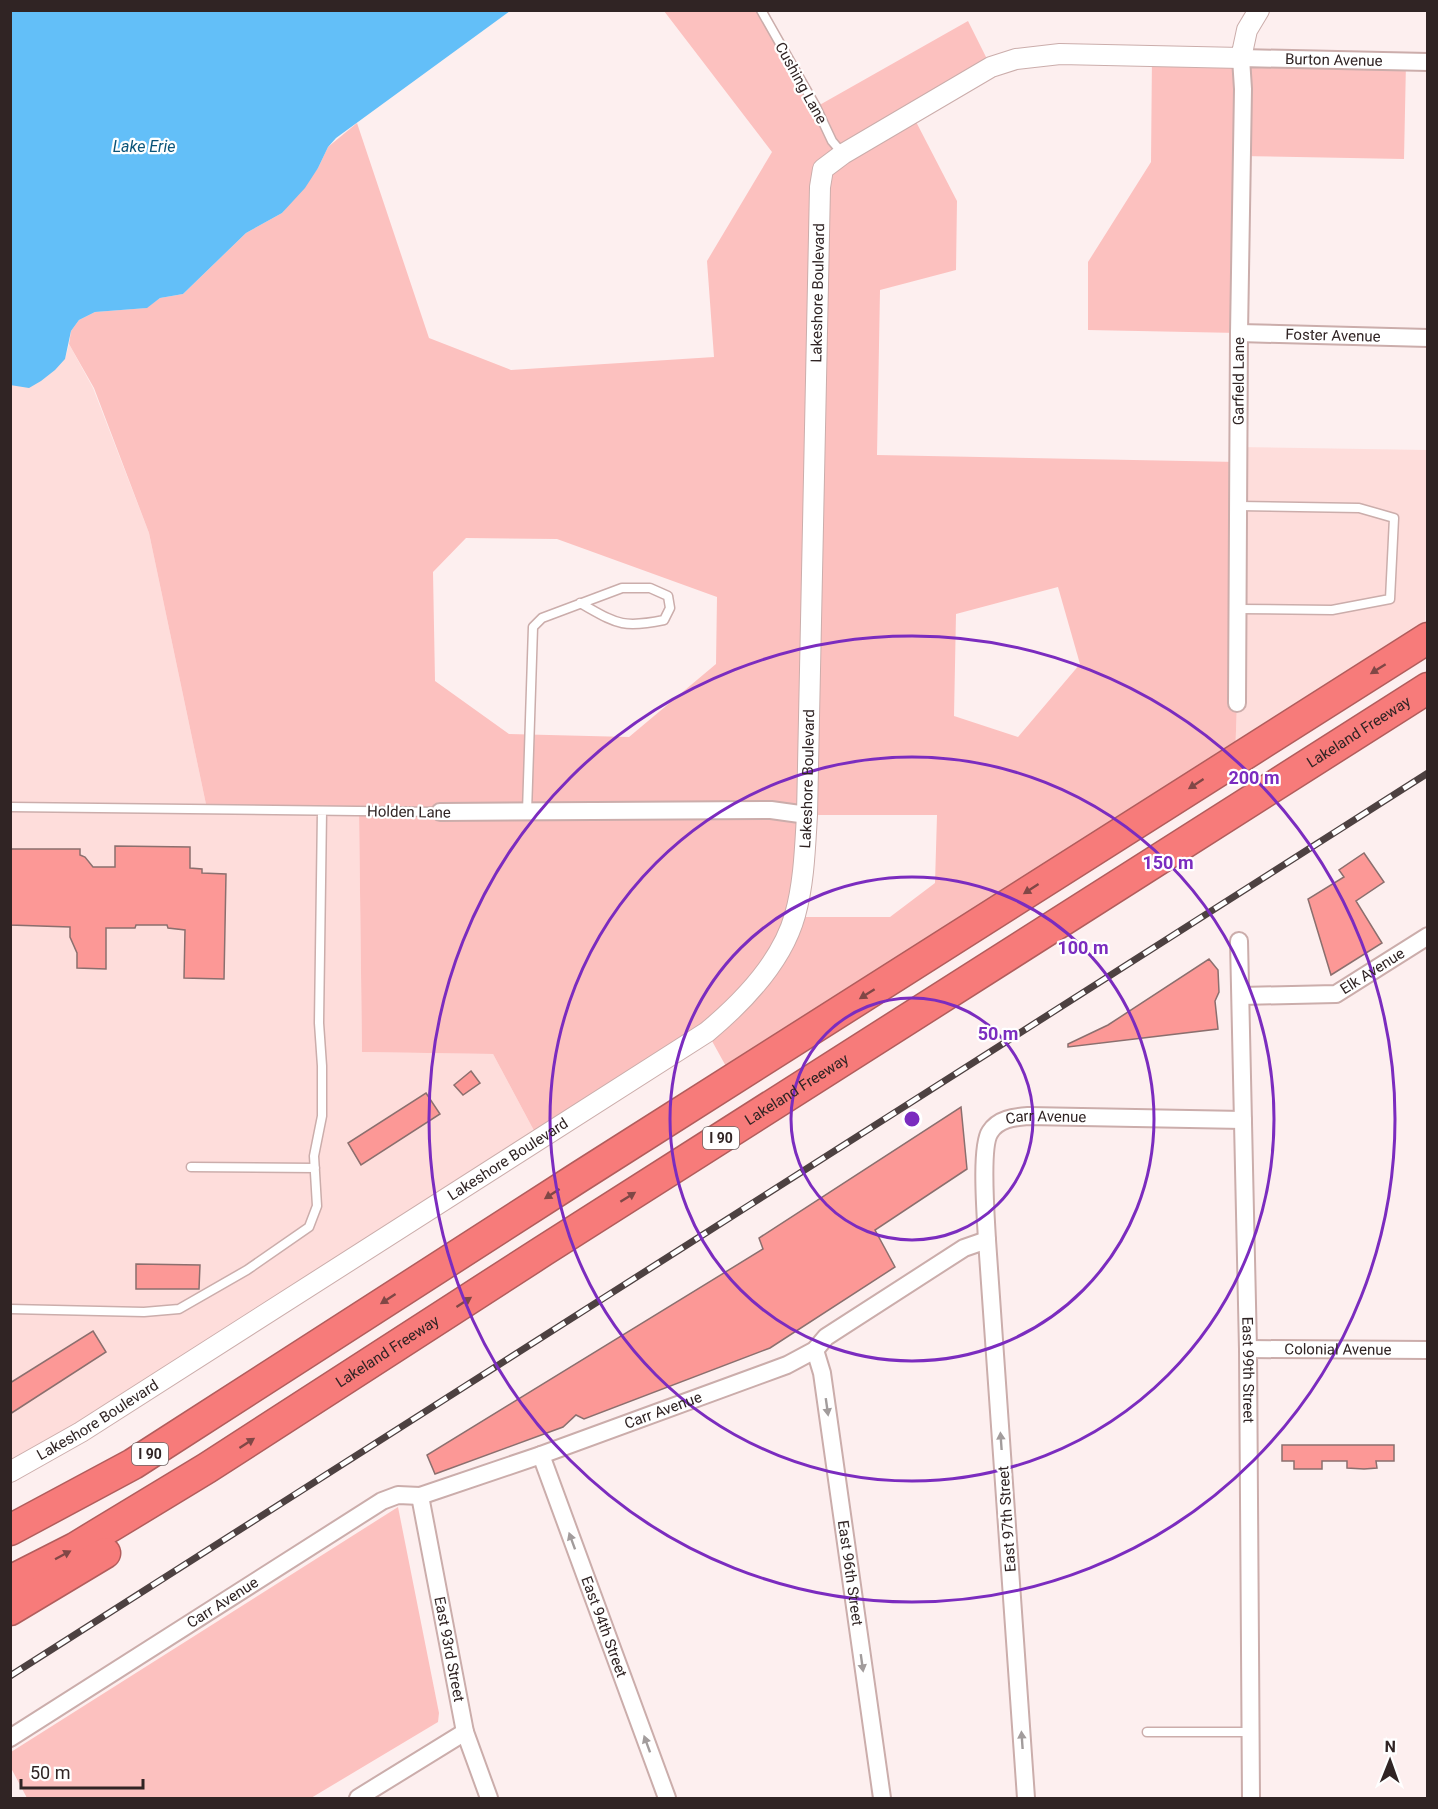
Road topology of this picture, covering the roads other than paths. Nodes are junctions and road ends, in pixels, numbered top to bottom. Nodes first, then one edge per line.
1 (761, 10) edge
2 (1259, 10) edge
3 (1241, 58) junction
4 (1428, 62) edge
5 (843, 154) junction
6 (1239, 333) junction
7 (1428, 338) edge
8 (1238, 506) junction
9 (580, 603) junction
10 (1238, 609) junction
11 (1428, 638) edge
12 (1428, 688) edge
13 (1237, 703) dead end
14 (10, 807) edge
15 (322, 811) junction
16 (440, 812) joint
17 (527, 813) junction
18 (807, 815) junction
19 (1428, 936) edge
20 (1239, 942) dead end
21 (1241, 996) junction
22 (1244, 1120) junction
23 (191, 1167) dead end
24 (315, 1168) junction
25 (987, 1240) junction
26 (10, 1309) edge
27 (1248, 1349) junction
28 (815, 1350) junction
29 (1428, 1350) edge
30 (284, 1368) junction
31 (541, 1455) junction
32 (207, 1468) junction
33 (10, 1472) edge
34 (420, 1497) junction
35 (10, 1510) edge
36 (10, 1530) edge
37 (10, 1581) edge
38 (10, 1610) edge
39 (465, 1732) junction
40 (1147, 1732) dead end
41 (1251, 1732) junction
42 (10, 1738) edge
43 (358, 1798) edge
44 (489, 1798) edge
45 (667, 1798) edge
46 (882, 1798) edge
47 (1026, 1798) edge
48 (1251, 1798) edge

1 - 5 lane, Cushing Lane
2 - 3 street
3 - 4 street, Burton Avenue
3 - 5 street, Lakeshore Boulevard
3 - 6 street, Garfield Lane
5 - 18 street, Lakeshore Boulevard
6 - 7 street, Foster Avenue
6 - 8 street, Garfield Lane
8 - 10 street, Garfield Lane
8 - 10 lane
9 - 9 lane
9 - 17 lane
10 - 13 street, Garfield Lane
11 -> 30 highway, I 90
32 -> 12 highway, Lakeland Freeway / I 90
14 - 15 lane, Holden Lane
15 - 16 lane, Holden Lane
15 - 24 lane
16 - 17 street, Holden Lane
17 - 18 street, Holden Lane
18 - 33 street, Lakeshore Boulevard
19 - 21 street, Elk Avenue
20 - 21 street, East 99th Street
21 - 22 street, East 99th Street
22 - 25 street, Carr Avenue
22 - 27 street, East 99th Street
23 - 24 lane
24 - 26 lane
25 - 28 street, Carr Avenue
47 -> 25 street, East 97th Street
27 - 29 street, Colonial Avenue
27 - 41 street, East 99th Street
28 - 31 street, Carr Avenue
28 -> 46 street, East 96th Street
30 - 35 highway
30 - 36 highway, I 90
31 - 34 street, Carr Avenue
45 -> 31 street, East 94th Street
37 -> 32 highway, Lakeland Freeway / I 90
32 - 38 highway
34 - 39 street, East 93rd Street
34 - 42 street, Carr Avenue
39 - 43 street
39 - 44 street, East 93rd Street
40 - 41 lane
41 - 48 street, East 99th Street

